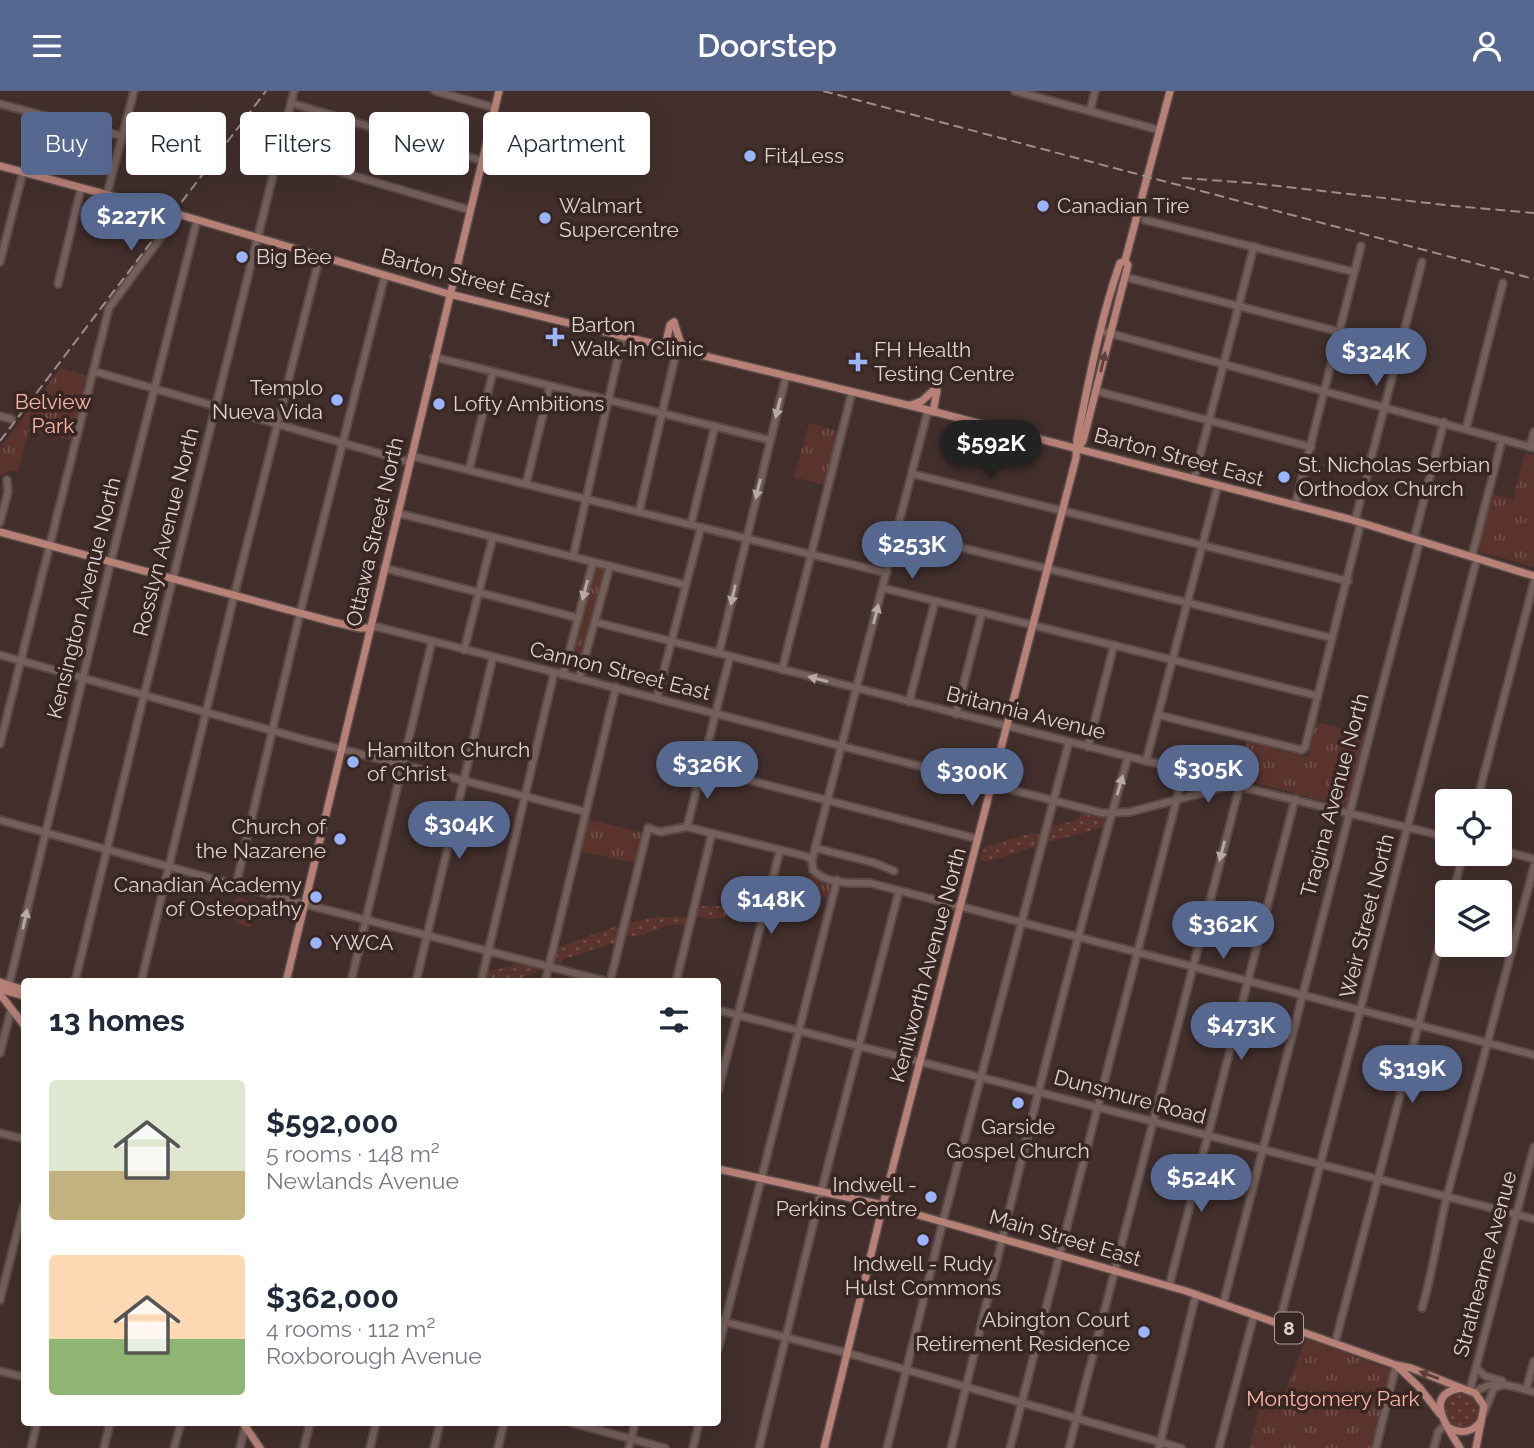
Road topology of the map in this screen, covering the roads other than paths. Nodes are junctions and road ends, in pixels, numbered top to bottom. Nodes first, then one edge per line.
1 (134, 91) edge
2 (294, 91) edge
3 (435, 91) edge
4 (499, 91) edge
5 (1018, 91) edge
6 (1095, 91) edge
7 (1170, 91) edge
8 (291, 103) junction
9 (0, 104) edge
10 (495, 108) junction
11 (1090, 111) junction
12 (289, 112) edge
13 (494, 112) edge
14 (1160, 130) junction
15 (122, 136) junction
16 (483, 160) joint
17 (0, 166) edge
18 (21, 171) edge
19 (22, 175) edge
20 (34, 175) edge
21 (274, 175) edge
22 (349, 175) edge
23 (81, 188) junction
24 (107, 194) junction
25 (470, 211) junction
26 (178, 214) junction
27 (197, 220) junction
28 (1145, 220) dead end
29 (258, 238) junction
30 (1254, 246) junction
31 (1361, 246) dead end
32 (320, 255) junction
33 (1125, 261) junction
34 (0, 262) edge
35 (1422, 262) dead end
36 (1354, 272) junction
37 (385, 275) junction
38 (1125, 277) junction
39 (1503, 282) dead end
40 (58, 284) dead end
41 (449, 294) junction
42 (1239, 307) junction
43 (1101, 331) junction
44 (1340, 332) junction
45 (1110, 333) junction
46 (622, 335) junction
47 (665, 346) junction
48 (677, 349) junction
49 (690, 352) junction
50 (434, 357) junction
51 (1224, 365) junction
52 (93, 371) junction
53 (493, 372) junction
54 (786, 376) junction
55 (550, 386) junction
56 (155, 388) junction
57 (1324, 390) junction
58 (1096, 391) junction
59 (852, 392) junction
60 (608, 400) junction
61 (907, 405) junction
62 (215, 406) junction
63 (1385, 406) junction
64 (931, 411) junction
65 (663, 413) junction
66 (0, 416) edge
67 (10, 419) dead end
68 (1209, 421) junction
69 (1444, 422) junction
70 (278, 424) junction
71 (715, 426) junction
72 (1466, 429) junction
73 (1534, 432) edge
74 (770, 440) junction
75 (1502, 440) junction
76 (342, 443) junction
77 (1311, 447) junction
78 (1532, 447) edge
79 (1078, 449) junction
80 (410, 459) junction
81 (469, 470) junction
82 (913, 474) junction
83 (1194, 479) junction
84 (7, 480) dead end
85 (527, 484) junction
86 (1218, 485) junction
87 (585, 498) junction
88 (1295, 506) junction
89 (639, 512) junction
90 (1063, 512) junction
91 (397, 513) junction
92 (1358, 521) junction
93 (0, 522) edge
94 (691, 524) junction
95 (701, 527) junction
96 (897, 531) junction
97 (0, 532) edge
98 (493, 537) junction
99 (747, 538) junction
100 (1417, 539) junction
101 (51, 545) junction
102 (1202, 545) junction
103 (812, 554) junction
104 (573, 557) junction
105 (1474, 557) junction
106 (111, 561) junction
107 (593, 562) junction
108 (610, 566) junction
109 (384, 568) junction
110 (1049, 568) junction
111 (887, 573) junction
112 (1534, 576) edge
113 (172, 579) junction
114 (1348, 581) junction
115 (1534, 582) edge
116 (686, 585) junction
117 (883, 588) junction
118 (478, 593) junction
119 (234, 596) junction
120 (935, 601) junction
121 (1187, 602) junction
122 (300, 613) junction
123 (982, 613) junction
124 (578, 618) junction
125 (595, 622) junction
126 (1033, 626) junction
127 (370, 628) junction
128 (1332, 638) junction
129 (432, 641) junction
130 (671, 641) junction
131 (1114, 645) junction
132 (464, 650) junction
133 (719, 653) junction
134 (0, 655) edge
135 (730, 656) junction
136 (493, 657) junction
137 (1172, 659) junction
138 (21, 661) junction
139 (782, 670) junction
140 (554, 673) junction
141 (563, 675) junction
142 (83, 678) junction
143 (579, 679) junction
144 (616, 687) junction
145 (857, 688) junction
146 (144, 695) junction
147 (1318, 695) junction
148 (657, 698) junction
149 (909, 702) junction
150 (206, 712) junction
151 (715, 712) junction
152 (956, 714) junction
153 (1158, 715) junction
154 (1007, 726) junction
155 (272, 731) junction
156 (1069, 742) junction
157 (0, 744) edge
158 (842, 745) junction
159 (1088, 747) junction
160 (341, 749) junction
161 (1128, 757) junction
162 (1146, 761) junction
163 (402, 765) junction
164 (701, 768) junction
165 (1184, 771) junction
166 (464, 780) junction
167 (992, 783) junction
168 (1236, 785) junction
169 (1480, 789) edge
170 (525, 796) junction
171 (1295, 799) junction
172 (828, 800) junction
173 (1053, 800) junction
174 (1177, 800) junction
175 (586, 812) junction
176 (1349, 813) junction
177 (1112, 814) junction
178 (0, 820) edge
179 (687, 827) junction
180 (1408, 828) junction
181 (45, 832) junction
182 (712, 833) junction
183 (1435, 834) edge
184 (978, 839) junction
185 (815, 848) junction
186 (106, 849) junction
187 (780, 850) junction
188 (1512, 853) edge
189 (1534, 859) edge
190 (812, 860) junction
191 (169, 866) junction
192 (1534, 866) edge
193 (894, 871) dead end
194 (837, 880) junction
195 (236, 885) junction
196 (900, 891) junction
197 (304, 904) junction
198 (960, 908) junction
199 (365, 920) junction
200 (1021, 924) junction
201 (427, 936) junction
202 (1079, 939) junction
203 (488, 951) junction
204 (1137, 953) junction
205 (1436, 957) edge
206 (549, 967) junction
207 (1192, 968) junction
208 (76, 978) edge
209 (142, 978) edge
210 (286, 978) edge
211 (352, 978) edge
212 (417, 978) edge
213 (482, 978) edge
214 (546, 978) edge
215 (594, 978) edge
216 (611, 978) edge
217 (677, 978) edge
218 (0, 982) edge
219 (1248, 982) junction
220 (9, 985) junction
221 (21, 989) edge
222 (0, 991) edge
223 (21, 995) edge
224 (1302, 996) junction
225 (0, 1002) edge
226 (11, 1010) junction
227 (1360, 1010) junction
228 (721, 1011) edge
229 (737, 1015) junction
230 (21, 1022) edge
231 (1418, 1025) junction
232 (798, 1030) junction
233 (1488, 1043) junction
234 (859, 1046) junction
235 (0, 1053) edge
236 (1534, 1055) edge
237 (920, 1062) junction
238 (981, 1077) junction
239 (721, 1079) edge
240 (1040, 1092) junction
241 (1097, 1107) junction
242 (1153, 1122) junction
243 (0, 1133) edge
244 (1208, 1136) junction
245 (21, 1138) edge
246 (1534, 1147) edge
247 (1262, 1150) junction
248 (1321, 1164) junction
249 (721, 1170) edge
250 (760, 1178) junction
251 (1379, 1179) junction
252 (821, 1191) junction
253 (1447, 1196) junction
254 (883, 1205) junction
255 (1517, 1214) junction
256 (21, 1217) edge
257 (1534, 1219) edge
258 (943, 1221) junction
259 (1003, 1238) junction
260 (1059, 1255) junction
261 (1114, 1270) junction
262 (1169, 1286) junction
263 (1196, 1294) junction
264 (0, 1300) edge
265 (1223, 1304) junction
266 (1422, 1308) dead end
267 (1254, 1315) junction
268 (721, 1321) edge
269 (1279, 1324) junction
270 (786, 1337) junction
271 (1335, 1343) junction
272 (847, 1353) junction
273 (1534, 1361) edge
274 (1396, 1365) junction
275 (1476, 1369) junction
276 (906, 1370) junction
277 (0, 1371) edge
278 (21, 1376) edge
279 (1506, 1386) junction
280 (966, 1387) junction
281 (1461, 1388) junction
282 (1473, 1391) junction
283 (1530, 1391) edge
284 (1021, 1402) junction
285 (1484, 1413) junction
286 (1440, 1414) junction
287 (1076, 1418) junction
288 (1481, 1421) junction
289 (36, 1426) edge
290 (109, 1426) edge
291 (180, 1426) edge
292 (245, 1426) edge
293 (246, 1426) edge
294 (309, 1426) edge
295 (375, 1426) edge
296 (439, 1426) edge
297 (503, 1426) edge
298 (583, 1426) edge
299 (634, 1426) edge
300 (698, 1426) edge
301 (1447, 1426) junction
302 (631, 1439) junction
303 (1160, 1445) edge
304 (31, 1448) edge
305 (104, 1448) edge
306 (174, 1448) edge
307 (240, 1448) edge
308 (260, 1448) edge
309 (304, 1448) edge
310 (370, 1448) edge
311 (434, 1448) edge
312 (498, 1448) edge
313 (629, 1448) edge
314 (665, 1448) edge
315 (693, 1448) edge
316 (758, 1448) edge
317 (824, 1448) edge
318 (887, 1448) edge
319 (951, 1448) edge
320 (1010, 1448) edge
321 (1069, 1448) edge
322 (1181, 1448) edge
323 (1219, 1448) edge
324 (1376, 1448) edge
325 (1434, 1448) edge
326 (1461, 1448) edge
327 (1476, 1448) edge

1 - 15 street
2 - 8 street, Rosslyn Avenue North
3 - 10 street
4 - 10 main road, Ottawa Street North
5 - 11 street
6 - 11 street
7 - 14 main road, Kenilworth Avenue North
8 - 12 street, Rosslyn Avenue North
8 - 16 street
9 - 15 street
10 - 13 main road, Ottawa Street North
11 - 14 street
14 - 33 main road, Kenilworth Avenue North
15 - 24 street
16 - 25 main road, Ottawa Street North
17 - 18 main road, Barton Street East
19 - 34 street
20 - 23 main road, Barton Street East
21 - 29 street, Rosslyn Avenue North
22 - 25 street
23 - 24 main road, Barton Street East
23 - 40 street
24 - 26 main road, Barton Street East
25 - 41 main road, Ottawa Street North
26 - 27 main road, Barton Street East
26 - 52 street
27 - 29 main road, Barton Street East
27 - 56 street, Kensington Avenue North
28 - 30 street
29 - 32 main road, Barton Street East
29 - 62 street, Rosslyn Avenue North
30 - 36 street
30 - 42 street
31 - 36 street
32 - 37 main road, Barton Street East
32 - 70 street
33 - 38 main road, Kenilworth Avenue North
33 - 43 main road, Kenilworth Avenue North
35 - 63 street
36 - 44 street
37 - 41 main road, Barton Street East
37 - 76 street
38 - 42 street
38 - 45 main road, Kenilworth Avenue North
39 - 72 street
41 - 46 main road, Barton Street East
41 - 50 main road, Ottawa Street North
42 - 44 street
42 - 51 street
43 - 45 street
43 - 79 main road, Kenilworth Avenue North
44 - 57 street
45 - 51 street
58 -> 45 main road, Kenilworth Avenue North
46 - 47 main road, Barton Street East
46 - 60 street
47 - 48 main road, Barton Street East
47 - 49 main road
48 - 49 main road, Barton Street East
48 - 65 street
49 - 54 main road, Barton Street East
50 - 53 street
50 - 80 main road, Ottawa Street North
51 - 57 street
51 - 68 street
52 - 56 street
52 - 101 street
53 - 55 street
53 - 81 street
54 - 59 main road, Barton Street East
54 -> 74 street
55 - 60 street
55 - 85 street
56 - 62 street
56 - 106 street, Kensington Avenue North
57 - 63 street
57 - 77 street
58 - 68 street
58 - 79 main road, Kenilworth Avenue North
59 - 61 main road, Barton Street East
59 - 103 street
60 - 65 street
60 - 87 street
61 - 64 main road, Barton Street East
61 - 64 main road
62 - 70 street
62 - 113 street, Rosslyn Avenue North
63 - 69 street
63 - 92 street
64 - 79 main road, Barton Street East
64 - 82 street
65 - 71 street
65 - 89 street
66 - 67 street
68 - 77 street
68 - 83 street
69 - 72 street
69 - 100 street, Tragina Avenue North
70 - 76 street
70 - 119 street
71 - 74 street
71 - 94 street
72 - 75 street
73 - 78 street
74 -> 99 street
75 - 78 street
75 - 105 street, Weir Street North
76 - 80 street
76 - 122 street
77 - 88 street
79 - 83 main road, Barton Street East
79 - 90 main road, Kenilworth Avenue North
80 - 81 street
80 - 91 main road, Ottawa Street North
81 - 85 street
82 - 90 street
82 - 96 street
83 - 86 main road, Barton Street East
84 - 93 street
85 - 87 street
86 - 88 main road, Barton Street East
86 - 102 street
87 - 89 street
87 - 104 street
88 - 92 main road, Barton Street East
89 - 94 street
90 - 102 street
90 - 110 main road, Kenilworth Avenue North
91 - 98 street
91 - 109 main road, Ottawa Street North
92 - 100 main road, Barton Street East
92 - 114 street
94 - 95 street
95 - 99 street
95 - 116 street
96 - 110 street
96 - 111 street
97 - 101 main road, Cannon Street East
98 - 104 street
98 - 118 street
99 - 103 street
99 -> 133 street
100 - 105 main road, Barton Street East
100 - 176 street, Tragina Avenue North
101 - 106 main road, Cannon Street East
101 - 138 street
102 - 114 street
102 - 121 street
103 - 111 street
103 - 139 street
104 - 107 street
105 - 112 main road, Barton Street East
105 - 180 street, Weir Street North
106 - 113 main road, Cannon Street East
106 - 142 street, Kensington Avenue North
107 - 108 street
107 -> 124 street
108 - 116 street
108 - 125 street
109 - 118 street
109 - 127 main road, Ottawa Street North
110 - 121 street
110 - 126 main road, Kenilworth Avenue North
111 - 117 street
113 - 119 main road, Cannon Street East
113 - 146 street, Rosslyn Avenue North
114 - 128 street
115 - 169 street
116 - 130 street
117 - 120 street
145 -> 117 street
118 - 124 street
118 - 132 street
119 - 122 main road, Cannon Street East
119 - 150 street
120 - 123 street
120 - 149 street
121 - 128 street
121 - 137 street
122 - 127 main road, Cannon Street East
122 - 155 street
123 - 126 street
123 - 152 street
124 - 141 street
125 - 130 street, Britannia Avenue
125 - 143 street
126 - 131 street
126 - 154 main road, Kenilworth Avenue North
127 - 129 street, Cannon Street East
127 - 160 main road, Ottawa Street North
128 - 147 street
129 - 132 street, Cannon Street East
129 - 163 street
130 - 133 street, Britannia Avenue
130 - 148 street
131 - 137 street
131 - 159 street
132 - 136 street, Cannon Street East
133 - 135 street, Britannia Avenue
134 - 138 street
135 - 139 street, Britannia Avenue
135 - 151 street
136 - 140 street, Cannon Street East
136 - 166 street
137 - 147 street
137 - 153 street
138 - 142 street
138 - 157 street
145 -> 139 street, Britannia Avenue
140 - 141 street, Cannon Street East
140 - 170 street
141 - 143 street, Cannon Street East
142 - 146 street
142 - 181 street, Kensington Avenue North
143 - 144 street, Cannon Street East
144 - 148 street, Cannon Street East
144 - 175 street
145 - 149 street, Britannia Avenue
145 - 158 street
146 - 150 street
146 - 186 street, Rosslyn Avenue North
147 - 153 street
148 - 151 street, Cannon Street East
149 - 152 street, Britannia Avenue
150 - 155 street
150 - 191 street
151 - 158 street, Cannon Street East
151 - 164 street
152 - 154 street, Britannia Avenue
153 - 162 street
154 - 156 street, Britannia Avenue
154 - 167 main road, Kenilworth Avenue North
155 - 160 street
155 - 195 street
156 - 159 street, Britannia Avenue
156 - 173 street
158 - 167 street, Cannon Street East
158 - 172 street
159 - 161 street, Britannia Avenue
160 - 163 street
160 - 197 main road, Ottawa Street North
161 - 162 street, Britannia Avenue
177 -> 161 street
162 - 165 street, Britannia Avenue
163 - 166 street
163 - 199 street
164 - 172 street
164 - 179 street
165 - 168 street, Britannia Avenue
165 - 174 street
166 - 170 street
166 - 201 street
167 - 173 street, Cannon Street East
167 - 184 main road, Kenilworth Avenue North
168 - 171 street, Britannia Avenue
168 - 174 street, Cannon Street East
168 -> 207 street
170 - 175 street
170 - 203 street
171 - 176 street, Britannia Avenue
171 - 219 street
172 - 184 street
172 - 185 street
173 - 177 street, Cannon Street East
173 - 200 street
174 - 177 street, Cannon Street East
174 - 204 street
175 - 206 street
176 - 180 street, Britannia Avenue
176 - 224 street, Tragina Avenue North
177 - 202 street
178 - 181 street
179 - 182 street
179 - 216 street
180 - 183 street, Britannia Avenue
180 - 227 street, Weir Street North
181 - 186 street
220 -> 181 street, Kensington Avenue North
182 - 187 street
182 - 217 street
184 - 198 main road, Kenilworth Avenue North
185 - 190 street
185 - 193 street
186 - 191 street
186 - 208 street, Rosslyn Avenue North
187 - 190 street
187 - 229 street
188 - 189 street
190 - 194 street
191 - 195 street
191 - 209 street
192 - 233 street
194 - 196 street
194 - 232 street
195 - 197 street
196 - 198 street
196 - 234 street
197 - 199 street
197 - 210 main road, Ottawa Street North
198 - 200 street
198 - 237 main road, Kenilworth Avenue North
199 - 201 street
199 - 211 street
200 - 202 street
200 - 238 street
201 - 203 street
201 - 212 street
202 - 204 street
202 - 240 street
203 - 206 street
203 - 213 street
204 - 207 street
204 - 241 street
205 - 231 street
206 - 214 street
206 - 215 street
207 - 219 street
207 - 242 street
218 - 220 main road
219 - 224 street
219 - 244 street
220 - 221 main road
222 - 223 main road
222 - 226 main road
224 - 227 street
224 - 247 street, Tragina Avenue North
225 - 226 main road
226 - 230 main road
226 - 235 street
227 - 231 street
227 - 248 street, Weir Street North
228 - 229 street, Dunsmure Road
229 - 232 street, Dunsmure Road
229 - 239 street
231 - 233 street
231 - 251 street
232 - 234 street, Dunsmure Road
232 - 250 street
233 - 236 street
233 - 253 street
234 - 237 street, Dunsmure Road
234 - 252 street
237 - 238 street, Dunsmure Road
237 - 254 main road, Kenilworth Avenue North
238 - 240 street, Dunsmure Road
238 - 258 street
240 - 241 street, Dunsmure Road
240 - 259 street
241 - 242 street, Dunsmure Road
241 - 260 street
242 - 244 street, Dunsmure Road
242 - 261 street
243 - 245 street
244 - 247 street, Dunsmure Road
244 - 262 street
246 - 255 street, Strathearne Avenue
247 - 248 street, Dunsmure Road
247 - 265 street, Tragina Avenue North
248 - 251 street, Dunsmure Road
248 - 269 street, Weir Street North
249 - 250 main road, Main Street East / 8
250 - 252 main road, Main Street East / 8
250 - 268 street
251 - 253 street, Dunsmure Road
251 - 271 street
252 - 254 main road, Main Street East / 8
252 - 270 street
253 - 255 street, Dunsmure Road
253 - 266 street
254 - 258 main road, Main Street East / 8
254 - 272 main road, Kenilworth Avenue North
255 - 257 street, Dunsmure Road
255 - 275 street, Strathearne Avenue
256 - 264 street
258 - 259 main road, Main Street East / 8
258 - 276 street
259 - 260 main road, Main Street East / 8
259 - 280 street
260 - 261 main road, Main Street East / 8
260 - 284 street
261 - 262 main road, Main Street East / 8
261 - 287 street
262 - 263 main road, Main Street East / 8
263 - 265 main road, Main Street East / 8
263 - 303 street
265 - 267 main road, Main Street East / 8
267 - 269 main road, Main Street East / 8
267 - 323 street
268 - 270 street
269 - 271 main road, Main Street East / 8
270 - 272 street
270 - 316 street
271 - 274 main road, Main Street East / 8
272 - 276 street
272 - 317 main road, Kenilworth Avenue North
273 - 283 street
281 -> 274 main road, Main Street East / 8
274 - 286 main road, Main Street East / 8
274 - 324 street
275 - 279 street
275 - 282 street, Strathearne Avenue
276 - 280 street
276 - 318 street
277 - 278 street
279 - 282 street
279 - 283 street
279 - 285 street
280 - 284 street
280 - 319 street
281 - 282 main road
281 - 286 main road
282 - 285 main road
284 - 287 street
284 - 320 street
285 - 288 main road
286 - 301 main road
287 - 303 street
287 - 321 street
288 - 301 main road
288 - 327 main road
289 - 304 street
290 - 305 street
291 - 306 street
292 - 307 street
293 - 308 main road
294 - 309 street
295 - 310 street
296 - 311 street
297 - 312 street
298 - 302 street
299 - 302 street
300 - 315 street
301 - 325 street
301 - 326 main road
302 - 313 street
302 - 314 street
303 - 322 street

